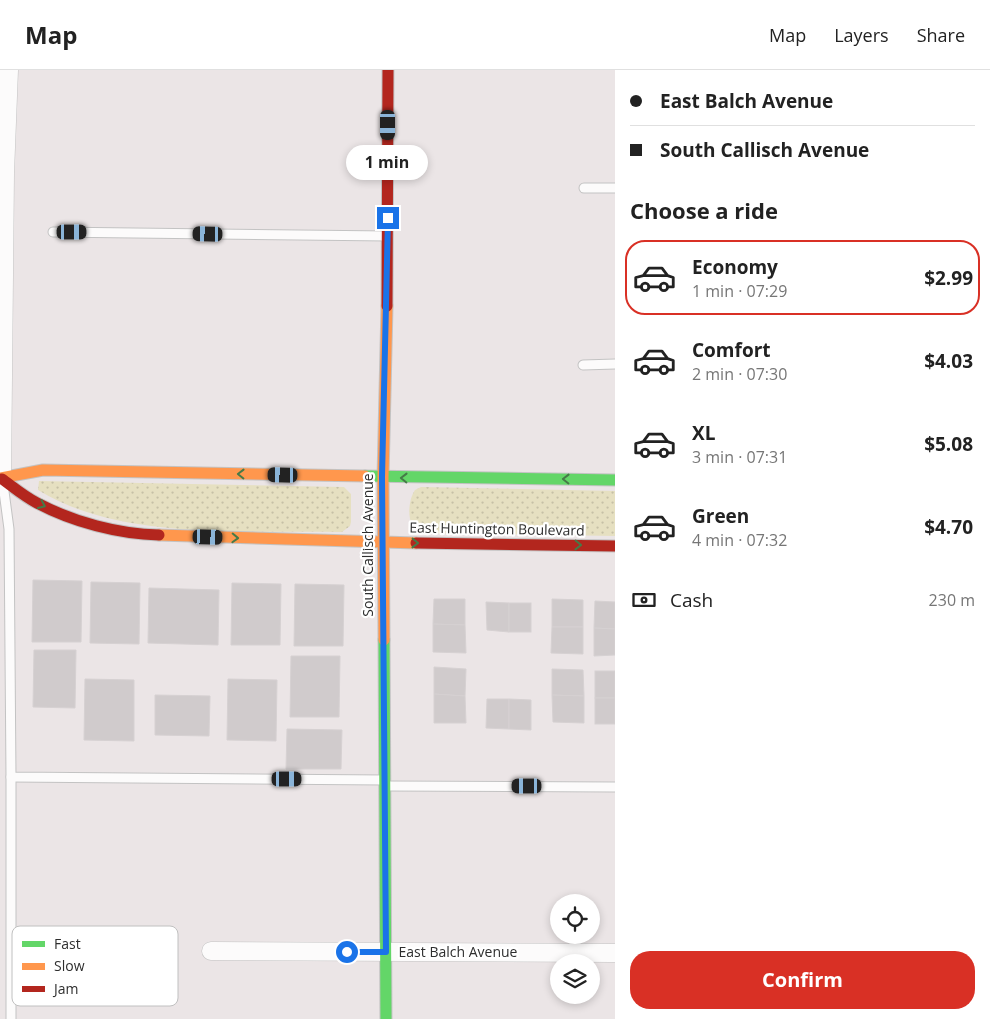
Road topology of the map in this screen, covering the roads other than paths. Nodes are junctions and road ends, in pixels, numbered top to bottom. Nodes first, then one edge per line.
1 (9, 70) edge
2 (388, 70) edge
3 (584, 188) dead end
4 (615, 188) edge
5 (53, 232) dead end
6 (388, 236) junction
7 (583, 364) dead end
8 (615, 364) edge
9 (382, 477) junction
10 (1, 478) edge
11 (615, 480) edge
12 (383, 543) junction
13 (615, 546) edge
14 (12, 777) junction
15 (386, 783) junction
16 (615, 786) edge
17 (210, 951) dead end
18 (386, 952) junction
19 (615, 953) edge
20 (11, 1019) edge
21 (386, 1019) edge

1 - 10 street
2 - 6 street, South Callisch Avenue
3 - 4 lane
5 - 6 lane
6 - 9 street, South Callisch Avenue
7 - 8 lane
9 -> 10 street
11 -> 9 street
9 - 12 street, South Callisch Avenue
10 -> 12 street, East Huntington Boulevard
10 - 14 lane
12 -> 13 street, East Huntington Boulevard
12 - 15 street, South Callisch Avenue
14 - 15 lane
14 - 20 lane
15 - 16 lane
15 - 18 street, South Callisch Avenue
17 - 18 street, East Balch Avenue
18 - 19 street, East Balch Avenue
18 - 21 street, South Callisch Avenue

